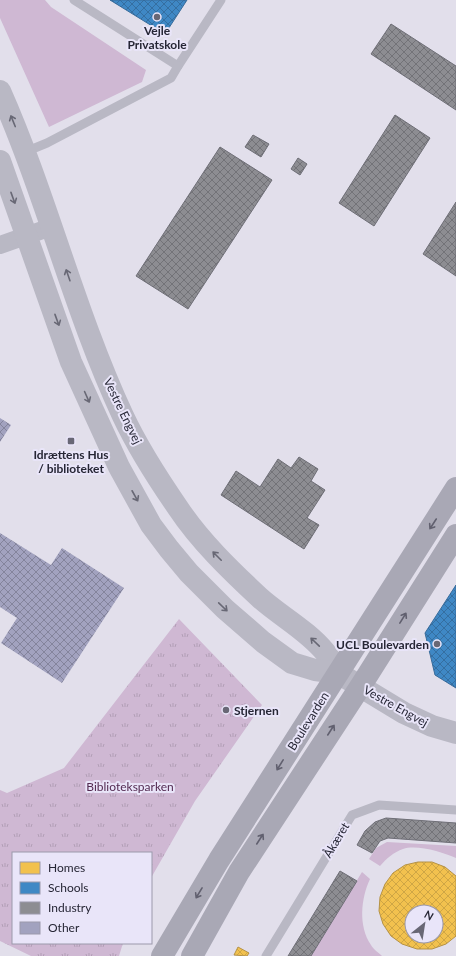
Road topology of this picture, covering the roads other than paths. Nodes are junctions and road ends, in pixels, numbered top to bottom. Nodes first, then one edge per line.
1 (74, 0) edge
2 (221, 0) edge
3 (178, 66) junction
4 (0, 91) edge
5 (26, 152) junction
6 (0, 161) edge
7 (51, 227) junction
8 (27, 236) junction
9 (0, 245) edge
10 (456, 488) edge
11 (456, 535) edge
12 (338, 673) junction
13 (360, 687) junction
14 (456, 734) edge
15 (456, 810) edge
16 (162, 956) edge
17 (192, 956) edge
18 (266, 956) edge

1 - 3 lane
2 - 3 lane
3 - 5 lane
5 -> 4 street, Vestre Engvej
5 - 7 street, Vestre Engvej
6 -> 8 street, Vestre Engvej
7 - 8 street
12 -> 7 street, Vestre Engvej
8 - 9 street
8 -> 12 street, Vestre Engvej
10 -> 12 main road, Boulevarden
13 -> 11 main road, Boulevarden
12 - 13 street, Vestre Engvej
12 -> 16 main road, Boulevarden
13 - 14 street, Vestre Engvej
17 -> 13 main road, Boulevarden
15 - 18 lane, Åkæret

